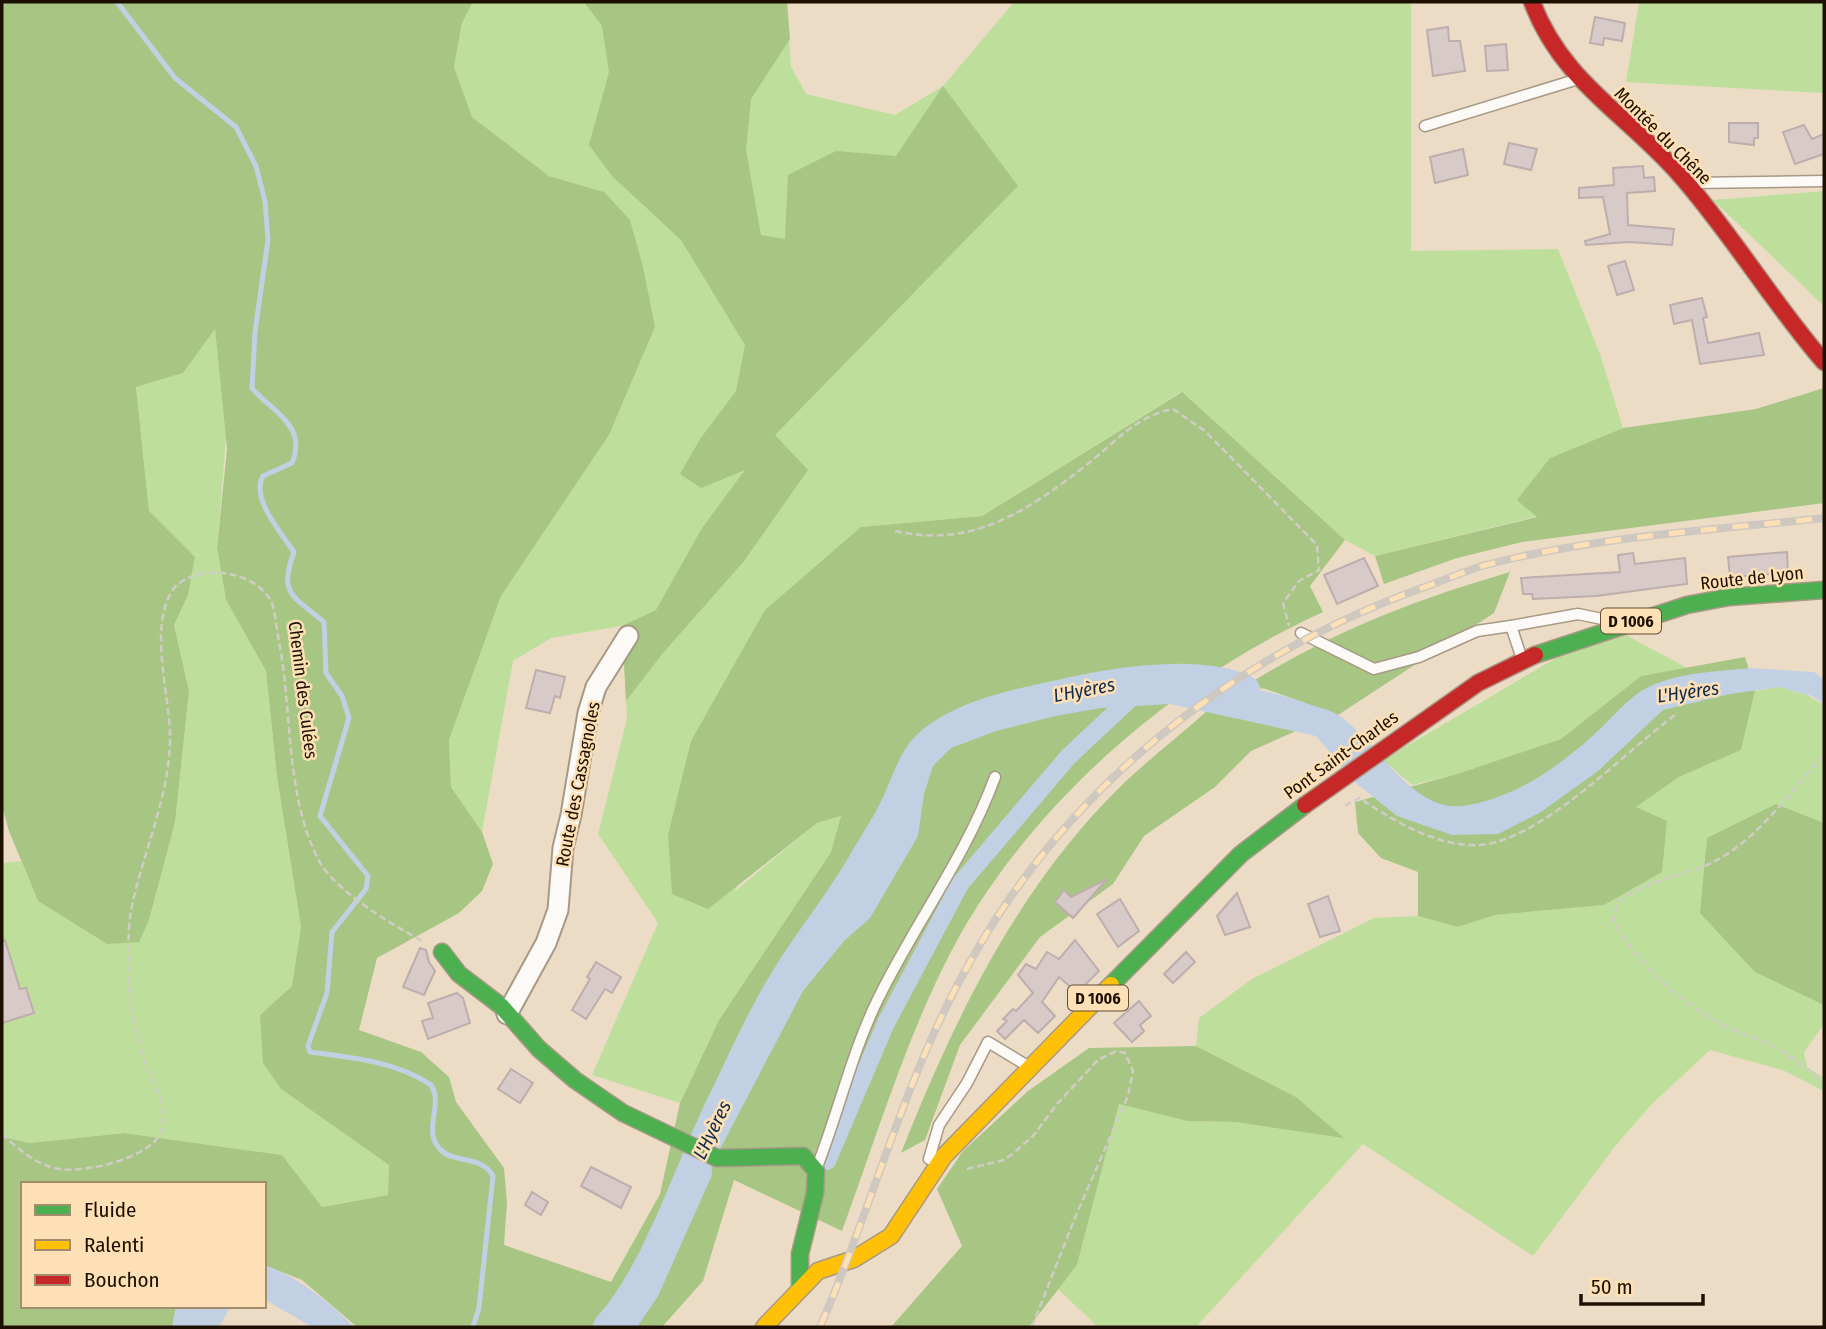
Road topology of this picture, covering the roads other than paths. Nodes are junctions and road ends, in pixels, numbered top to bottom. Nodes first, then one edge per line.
1 (1532, 2) edge
2 (1579, 79) junction
3 (1425, 126) dead end
4 (1824, 181) edge
5 (1687, 183) junction
6 (1824, 362) edge
7 (1824, 590) edge
8 (1623, 624) junction
9 (1511, 626) junction
10 (1301, 633) road end
11 (628, 636) dead end
12 (1521, 660) junction
13 (1452, 699) joint
14 (995, 776) dead end
15 (442, 952) road end
16 (508, 1014) junction
17 (1029, 1067) junction
18 (816, 1171) junction
19 (934, 1173) junction
20 (800, 1289) junction
21 (764, 1327) edge

1 - 2 main road, Montée du Chêne
2 - 3 lane
2 - 5 main road, Montée du Chêne
4 - 5 lane
5 - 6 main road, Montée du Chêne
7 - 8 main road, Route de Lyon / D 1006
8 - 9 lane
8 - 12 main road, Route de Lyon / D 1006
9 - 10 lane
9 - 12 lane
11 - 16 street, Route des Cassagnoles
12 - 13 main road, Route de Lyon / D 1006
13 - 17 main road, Pont Saint-Charles / D 1006
14 - 18 lane
15 - 16 main road
16 - 18 main road
17 - 19 main road, D 1006
17 - 19 lane
18 - 20 main road
19 - 20 main road, D 1006
20 - 21 main road, D 1006

